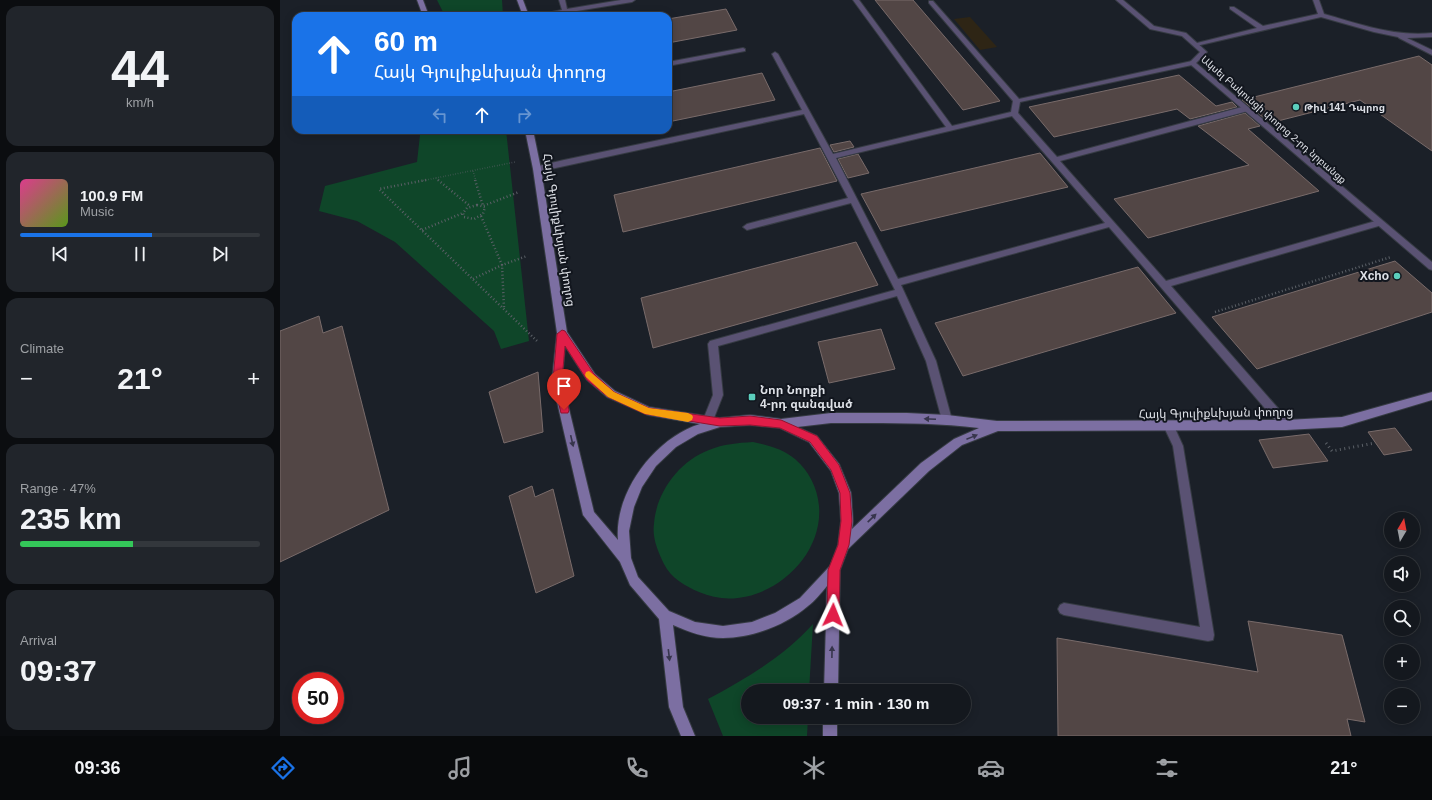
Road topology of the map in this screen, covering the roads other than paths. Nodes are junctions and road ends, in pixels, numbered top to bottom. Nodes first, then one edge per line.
1 (420, 0) edge
2 (520, 0) edge
3 (562, 0) edge
4 (632, 0) edge
5 (856, 0) edge
6 (1119, 0) edge
7 (1316, 0) edge
8 (931, 2) dead end
9 (1232, 8) dead end
10 (565, 11) junction
11 (424, 12) edge
12 (524, 12) edge
13 (559, 12) edge
14 (1321, 15) junction
15 (1263, 29) junction
16 (1398, 35) junction
17 (1432, 35) edge
18 (1196, 44) junction
19 (743, 50) dead end
20 (1432, 53) edge
21 (774, 54) dead end
22 (672, 63) edge
23 (1192, 63) junction
24 (1017, 101) junction
25 (1245, 109) junction
26 (806, 111) junction
27 (1014, 113) junction
28 (950, 128) junction
29 (530, 134) edge
30 (831, 156) junction
31 (1055, 160) junction
32 (537, 169) junction
33 (854, 200) junction
34 (1379, 223) junction
35 (1111, 224) junction
36 (747, 227) dead end
37 (1432, 267) edge
38 (1164, 285) junction
39 (898, 287) junction
40 (562, 334) junction
41 (1432, 396) edge
42 (708, 420) junction
43 (947, 420) junction
44 (720, 422) junction
45 (781, 424) junction
46 (997, 426) junction
47 (1286, 426) junction
48 (1169, 427) junction
49 (844, 545) junction
50 (625, 558) junction
51 (834, 570) junction
52 (1064, 609) dead end
53 (665, 616) junction
54 (831, 684) edge
55 (830, 724) edge
56 (688, 736) edge
57 (830, 736) edge

1 - 11 main road
2 - 12 main road
3 - 10 street
4 - 10 street
5 - 28 street
6 - 18 street, Ակսել Բակունցի փողոց 2-րդ նրբանցք
7 - 14 street
8 - 24 street
9 - 15 street
10 - 13 street
14 - 15 street
14 - 16 street
15 - 18 street
16 - 17 street
16 - 20 street
18 - 23 street, Ակսել Բակունցի փողոց 2-րդ նրբանցք
19 - 22 street
21 - 26 street
23 - 24 street
23 - 25 street, Ակսել Բակունցի փողոց 2-րդ նրբանցք
24 - 27 street
25 - 31 street
25 - 34 street, Ակսել Բակունցի փողոց 2-րդ նրբանցք
26 - 30 street
26 - 32 street
27 - 28 street
27 - 31 street
28 - 30 street
29 - 32 main road, Հայկ Գյուլիքևխյան փողոց
30 - 33 street
31 - 35 street
32 - 40 main road, Հայկ Գյուլիքևխյան փողոց
33 - 36 street
33 - 39 street
34 - 37 street, Ակսել Բակունցի փողոց 2-րդ նրբանցք
34 - 38 street
35 - 38 street
35 - 39 street
38 - 47 street
39 - 42 street
39 - 43 street
40 - 42 main road, Հայկ Գյուլիքևխյան փողոց
40 -> 50 main road, Հայկ Գյուլիքևխյան փողոց
41 - 47 main road, Հայկ Գյուլիքևխյան փողոց
42 - 44 main road, Հայկ Գյուլիքևխյան փողոց
43 -> 45 main road, Հայկ Գյուլիքևխյան փողոց
43 - 46 main road, Հայկ Գյուլիքևխյան փողոց
44 - 45 main road
44 - 50 main road
45 - 49 main road
46 - 48 main road, Հայկ Գյուլիքևխյան փողոց
49 -> 46 main road, Հայկ Գյուլիքևխյան փողոց
47 - 48 main road, Հայկ Գյուլիքևխյան փողոց
48 - 52 street
49 - 51 main road
50 - 53 main road
51 - 53 main road
54 -> 51 main road
53 -> 56 main road
55 - 57 main road

